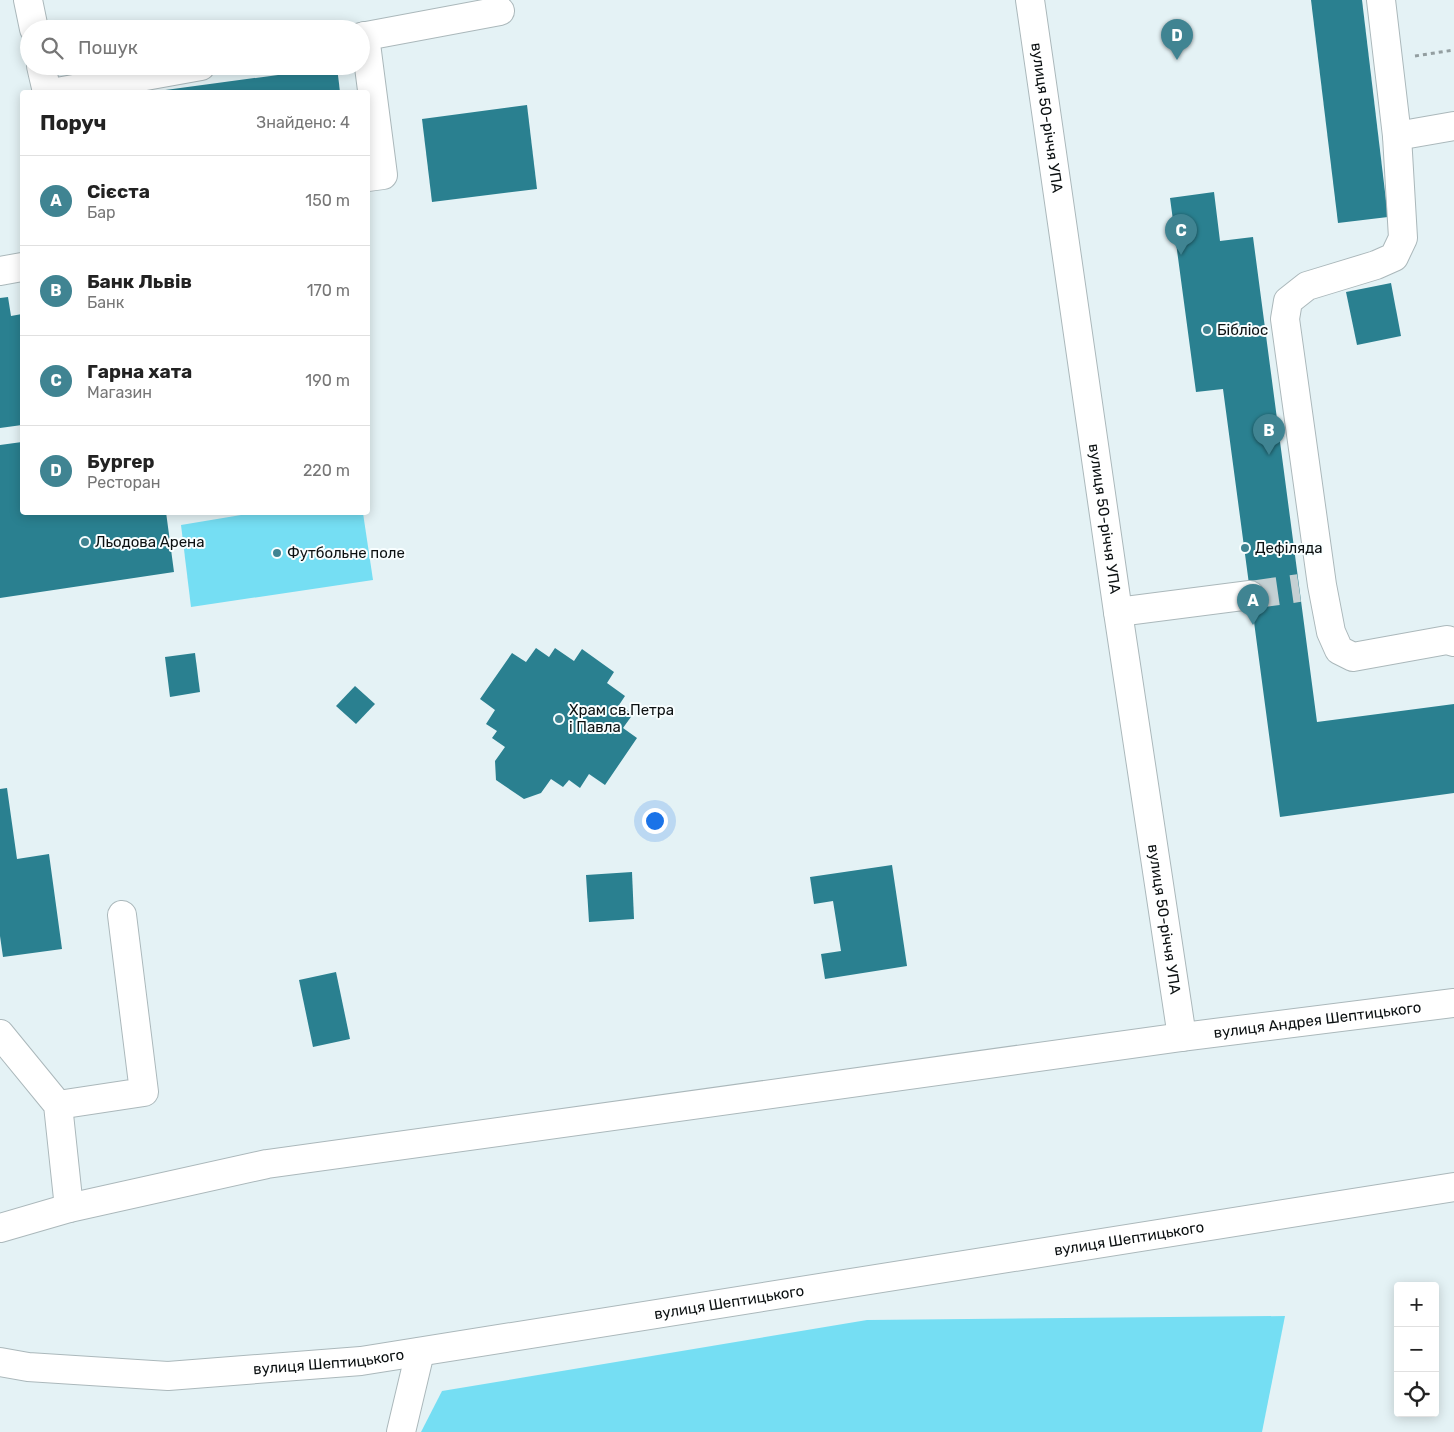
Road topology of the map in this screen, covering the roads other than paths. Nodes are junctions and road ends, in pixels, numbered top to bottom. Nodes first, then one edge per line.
1 (28, 0) edge
2 (1030, 0) edge
3 (1381, 0) edge
4 (500, 11) dead end
5 (32, 20) edge
6 (370, 36) edge
7 (43, 75) edge
8 (151, 75) edge
9 (368, 75) edge
10 (47, 90) edge
11 (68, 90) edge
12 (1454, 126) edge
13 (1397, 136) junction
14 (370, 177) edge
15 (20, 267) edge
16 (0, 271) edge
17 (1250, 595) tunnel mouth
18 (1118, 612) junction
19 (1454, 642) edge
20 (122, 915) dead end
21 (1454, 1003) edge
22 (0, 1034) edge
23 (1182, 1037) junction
24 (58, 1106) junction
25 (1454, 1187) edge
26 (69, 1208) junction
27 (0, 1228) edge
28 (420, 1352) junction
29 (0, 1362) edge
30 (401, 1432) edge

1 - 5 street
2 - 18 street, вулиця 50-річчя УПА
3 - 13 street
4 - 6 street
7 - 10 street
8 - 11 street
9 - 14 street
12 - 13 street
13 - 19 street
15 - 16 street
17 - 18 street
18 - 23 street, вулиця 50-річчя УПА
20 - 24 street
21 - 23 street, вулиця Андрея Шептицького
22 - 24 street
23 - 26 street, вулиця Андрея Шептицького
24 - 26 street
25 - 28 street, вулиця Шептицького
26 - 27 street, вулиця Андрея Шептицького
28 - 29 street, вулиця Шептицького
28 - 30 street

